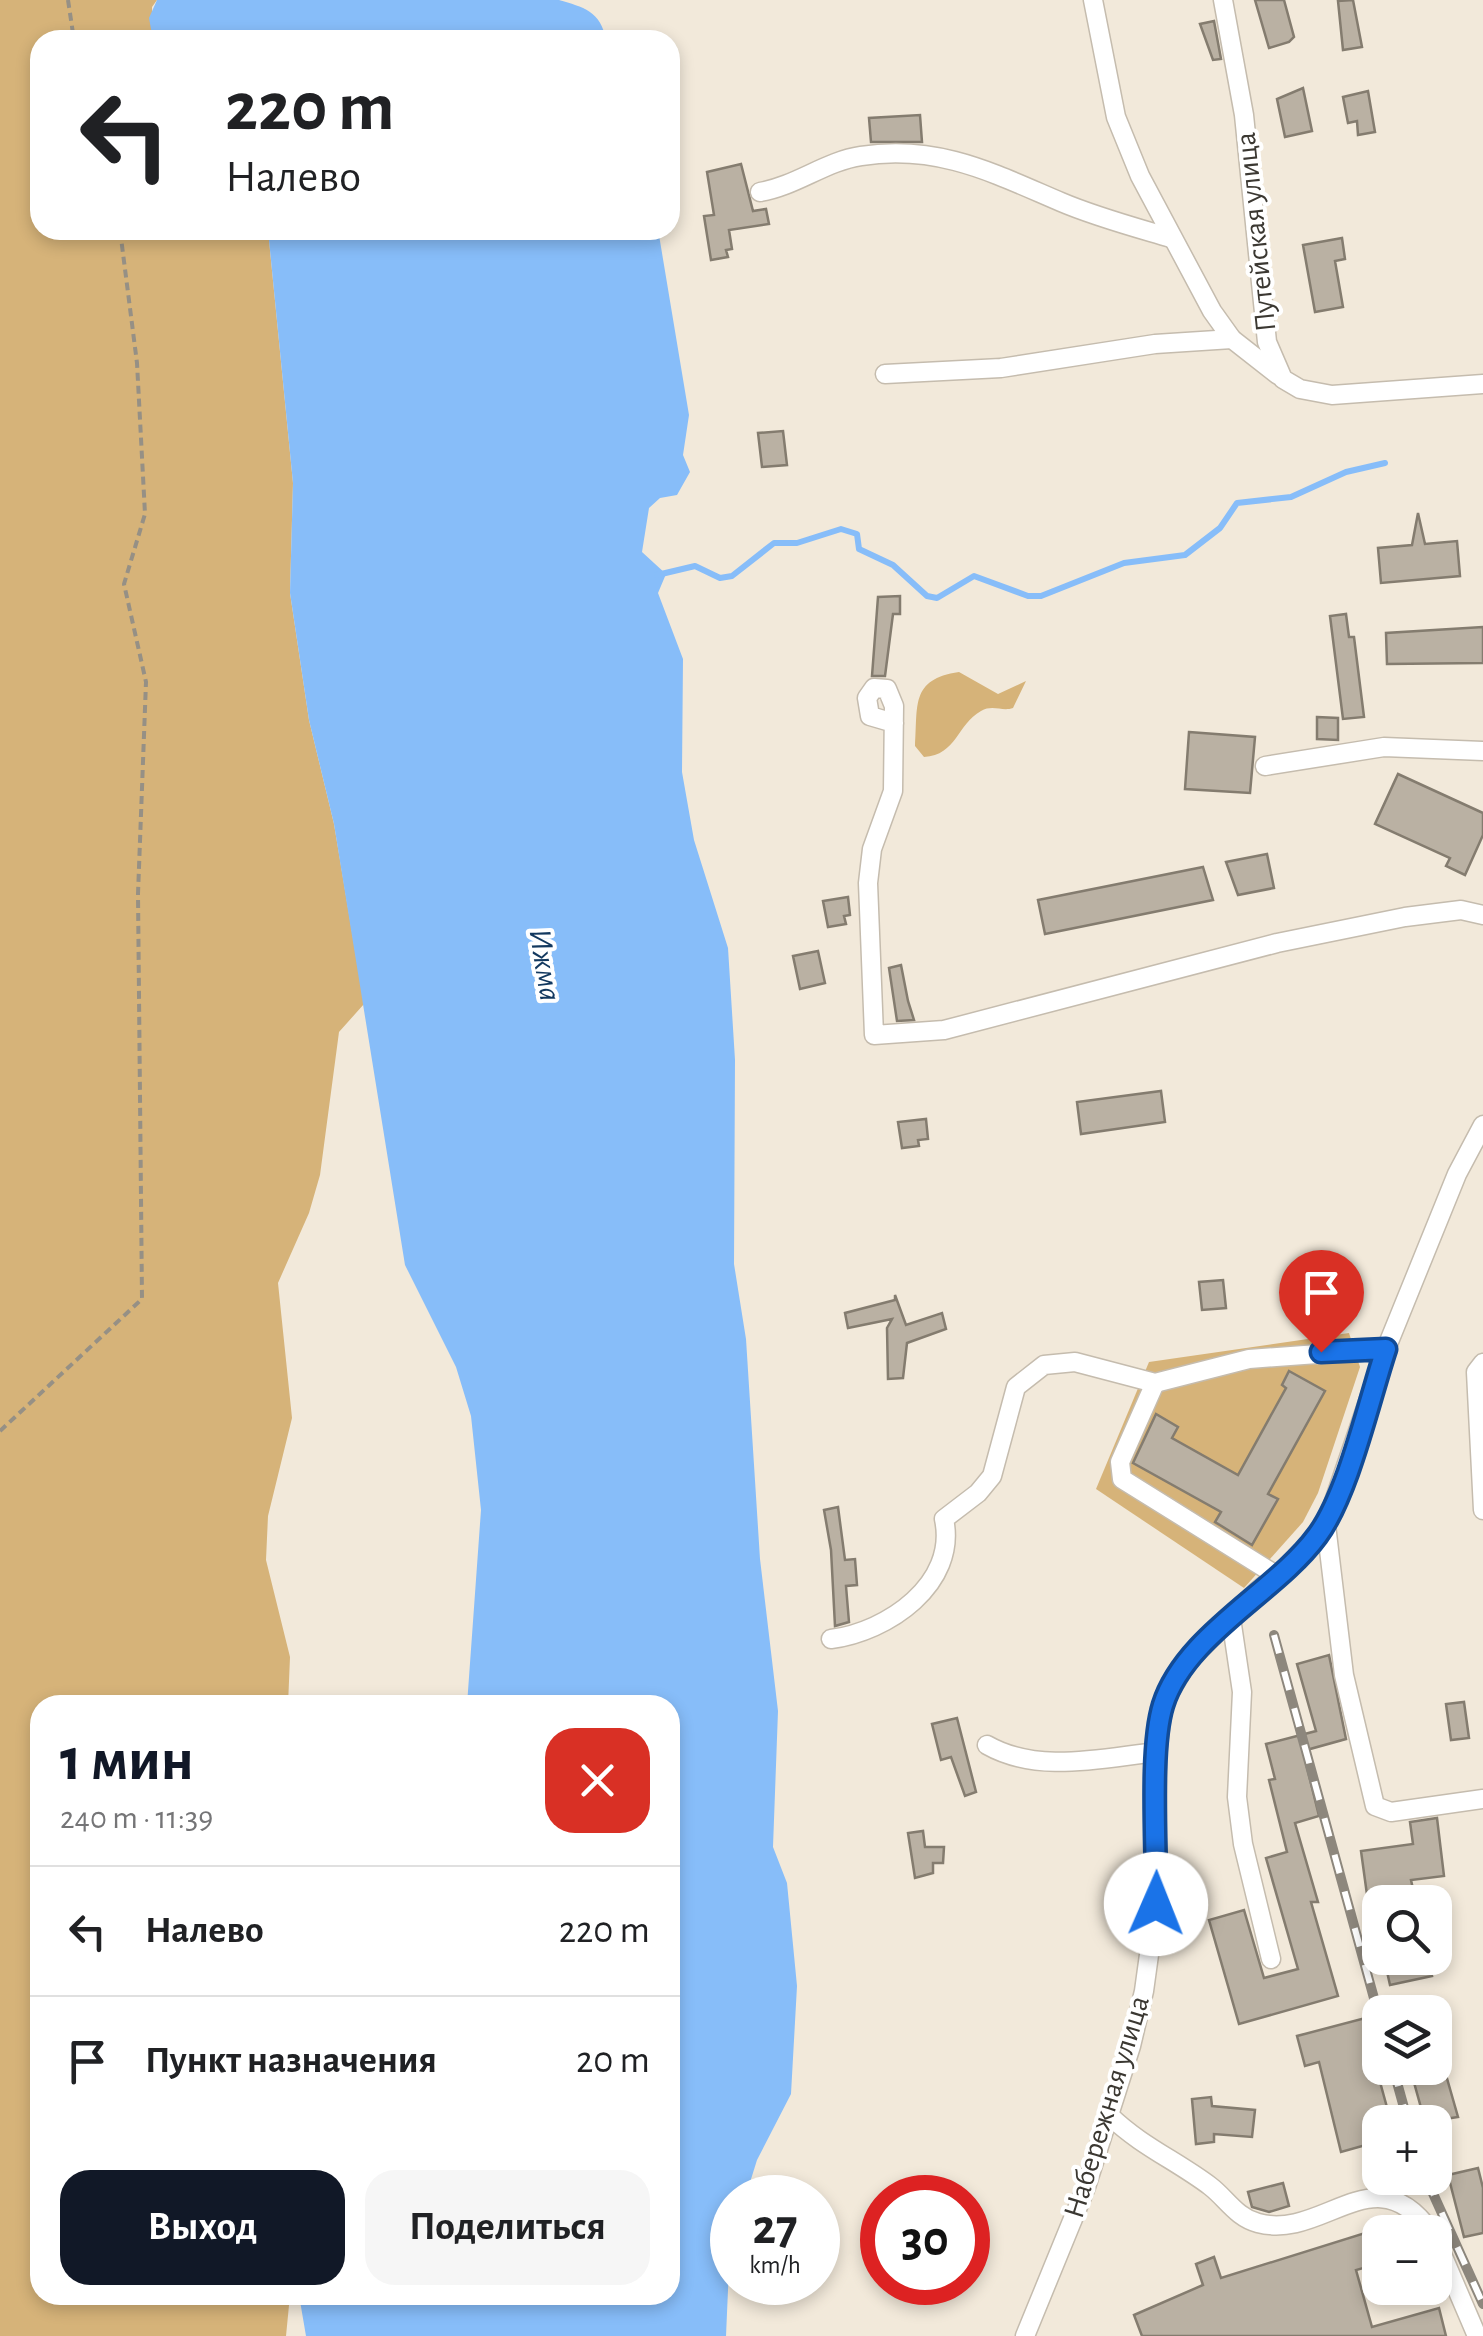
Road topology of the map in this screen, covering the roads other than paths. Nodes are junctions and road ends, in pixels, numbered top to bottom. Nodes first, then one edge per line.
1 (1092, 0) edge
2 (1223, 0) edge
3 (760, 192) dead end
4 (1171, 238) junction
5 (1232, 340) junction
6 (885, 374) dead end
7 (1283, 379) junction
8 (1483, 384) edge
9 (894, 723) dead end
10 (1483, 751) edge
11 (1265, 766) dead end
12 (1483, 915) edge
13 (1483, 1125) edge
14 (1386, 1349) junction
15 (1483, 1363) edge
16 (1155, 1383) junction
17 (1483, 1510) edge
18 (1326, 1525) junction
19 (1276, 1575) junction
20 (1232, 1618) junction
21 (831, 1639) dead end
22 (987, 1745) dead end
23 (1157, 1752) junction
24 (1483, 1799) edge
25 (1271, 1960) dead end
26 (1110, 2116) junction
27 (1414, 2215) edge
28 (1452, 2279) edge
29 (1024, 2336) edge
30 (1477, 2336) edge

1 - 4 street
2 - 7 street, Путейская улица
3 - 4 street
4 - 5 street
5 - 6 street
5 - 7 street
7 - 8 street
9 - 12 street
10 - 11 street
13 - 14 street, Набережная улица
14 - 16 street
14 - 18 street, Набережная улица
15 - 17 street
16 - 19 street
16 - 21 street
18 - 19 street, Набережная улица
18 - 24 street
19 - 20 street, Набережная улица
20 - 23 street, Набережная улица
20 - 25 street
22 - 23 street
23 - 26 street, Набережная улица
26 - 27 street
26 - 29 street, Набережная улица
28 - 30 street

